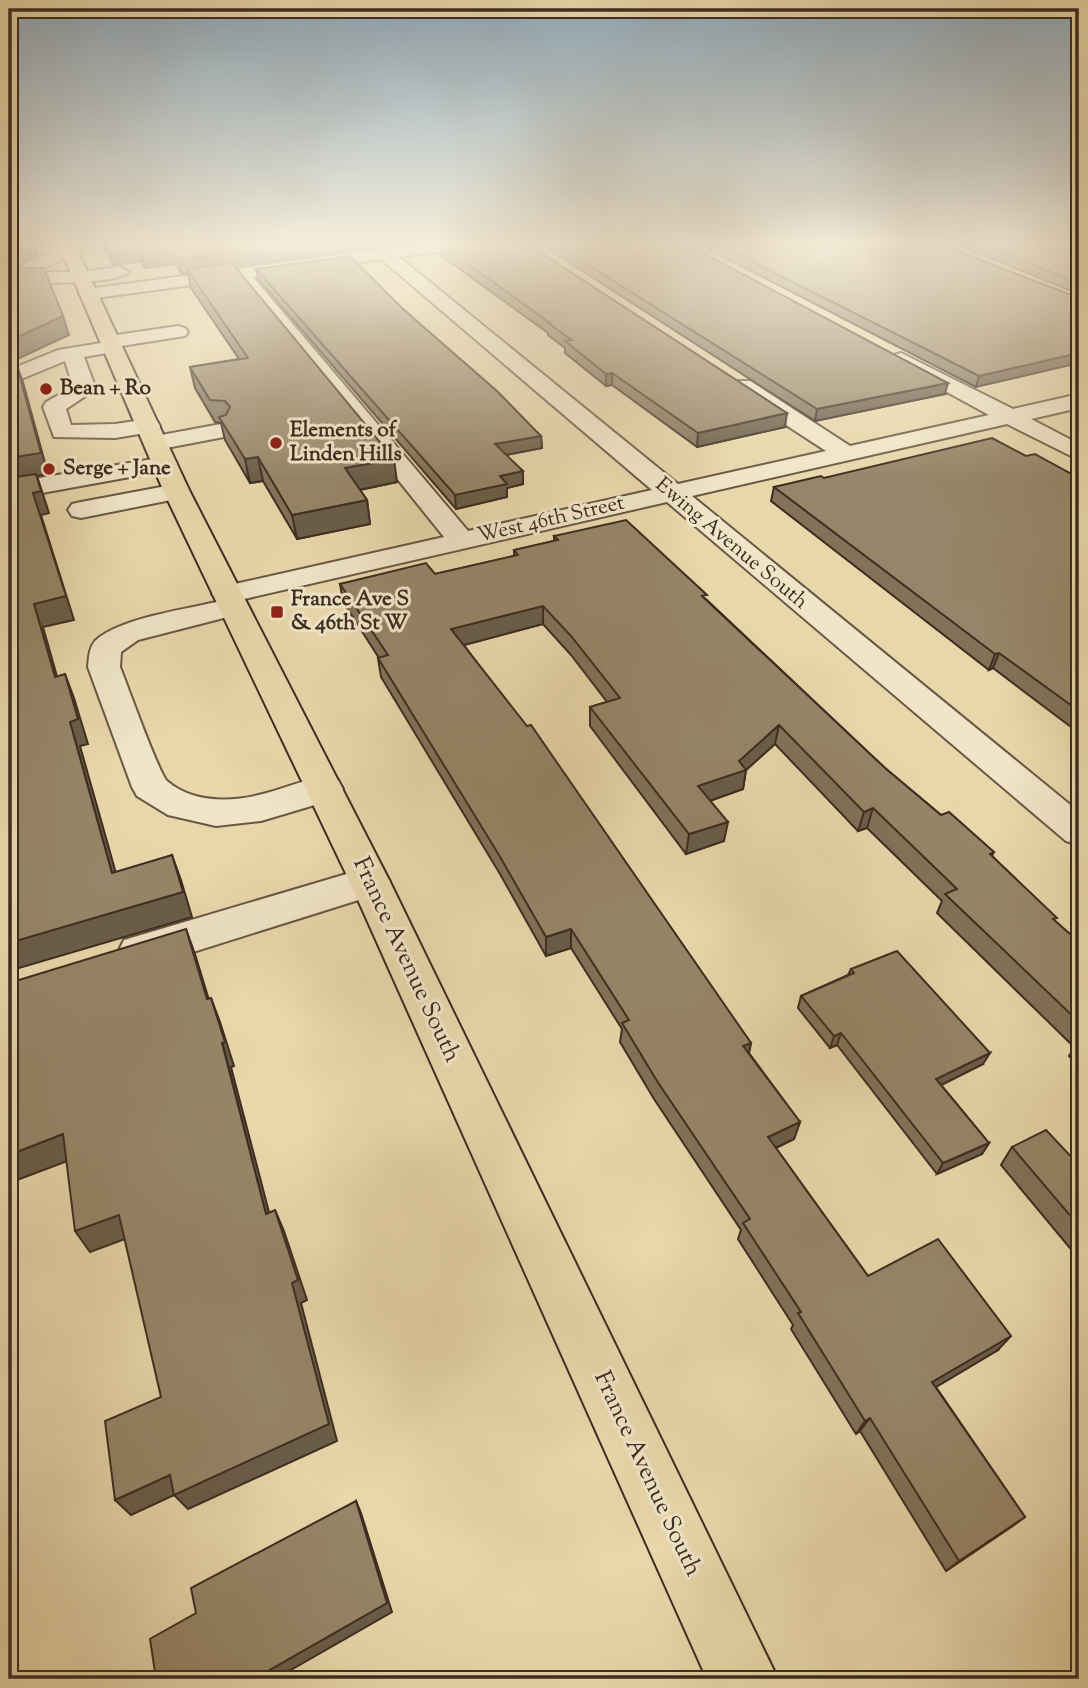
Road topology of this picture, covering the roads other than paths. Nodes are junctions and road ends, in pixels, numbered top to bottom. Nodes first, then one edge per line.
1 (97, 322) edge
2 (281, 322) edge
3 (466, 322) edge
4 (178, 332) dead end
5 (98, 347) junction
6 (886, 351) edge
7 (9, 378) edge
8 (730, 378) edge
9 (1079, 401) edge
10 (1011, 417) junction
11 (221, 431) edge
12 (1079, 453) edge
13 (846, 454) junction
14 (162, 456) junction
15 (9, 491) edge
16 (670, 493) junction
17 (80, 510) dead end
18 (462, 541) junction
19 (230, 600) junction
20 (325, 789) junction
21 (1079, 832) edge
22 (370, 882) junction
23 (103, 962) edge
24 (743, 1679) edge

1 - 5 main road, France Avenue South
2 - 18 street
3 - 16 street, Ewing Avenue South
4 - 5 street
5 - 7 street
5 - 14 main road, France Avenue South
5 - 14 street
6 - 10 street
8 - 13 street
9 - 10 street, West 46th Street
10 - 12 street
10 - 13 street, West 46th Street
11 - 14 street
13 - 16 street, West 46th Street
14 - 15 street
14 - 17 street
14 - 19 main road, France Avenue South
16 - 18 street, West 46th Street
16 - 21 street, Ewing Avenue South
18 - 19 street, West 46th Street
19 - 20 main road, France Avenue South
19 - 20 street, West 46th Street
20 - 22 main road, France Avenue South
22 - 23 street
22 - 24 main road, France Avenue South

